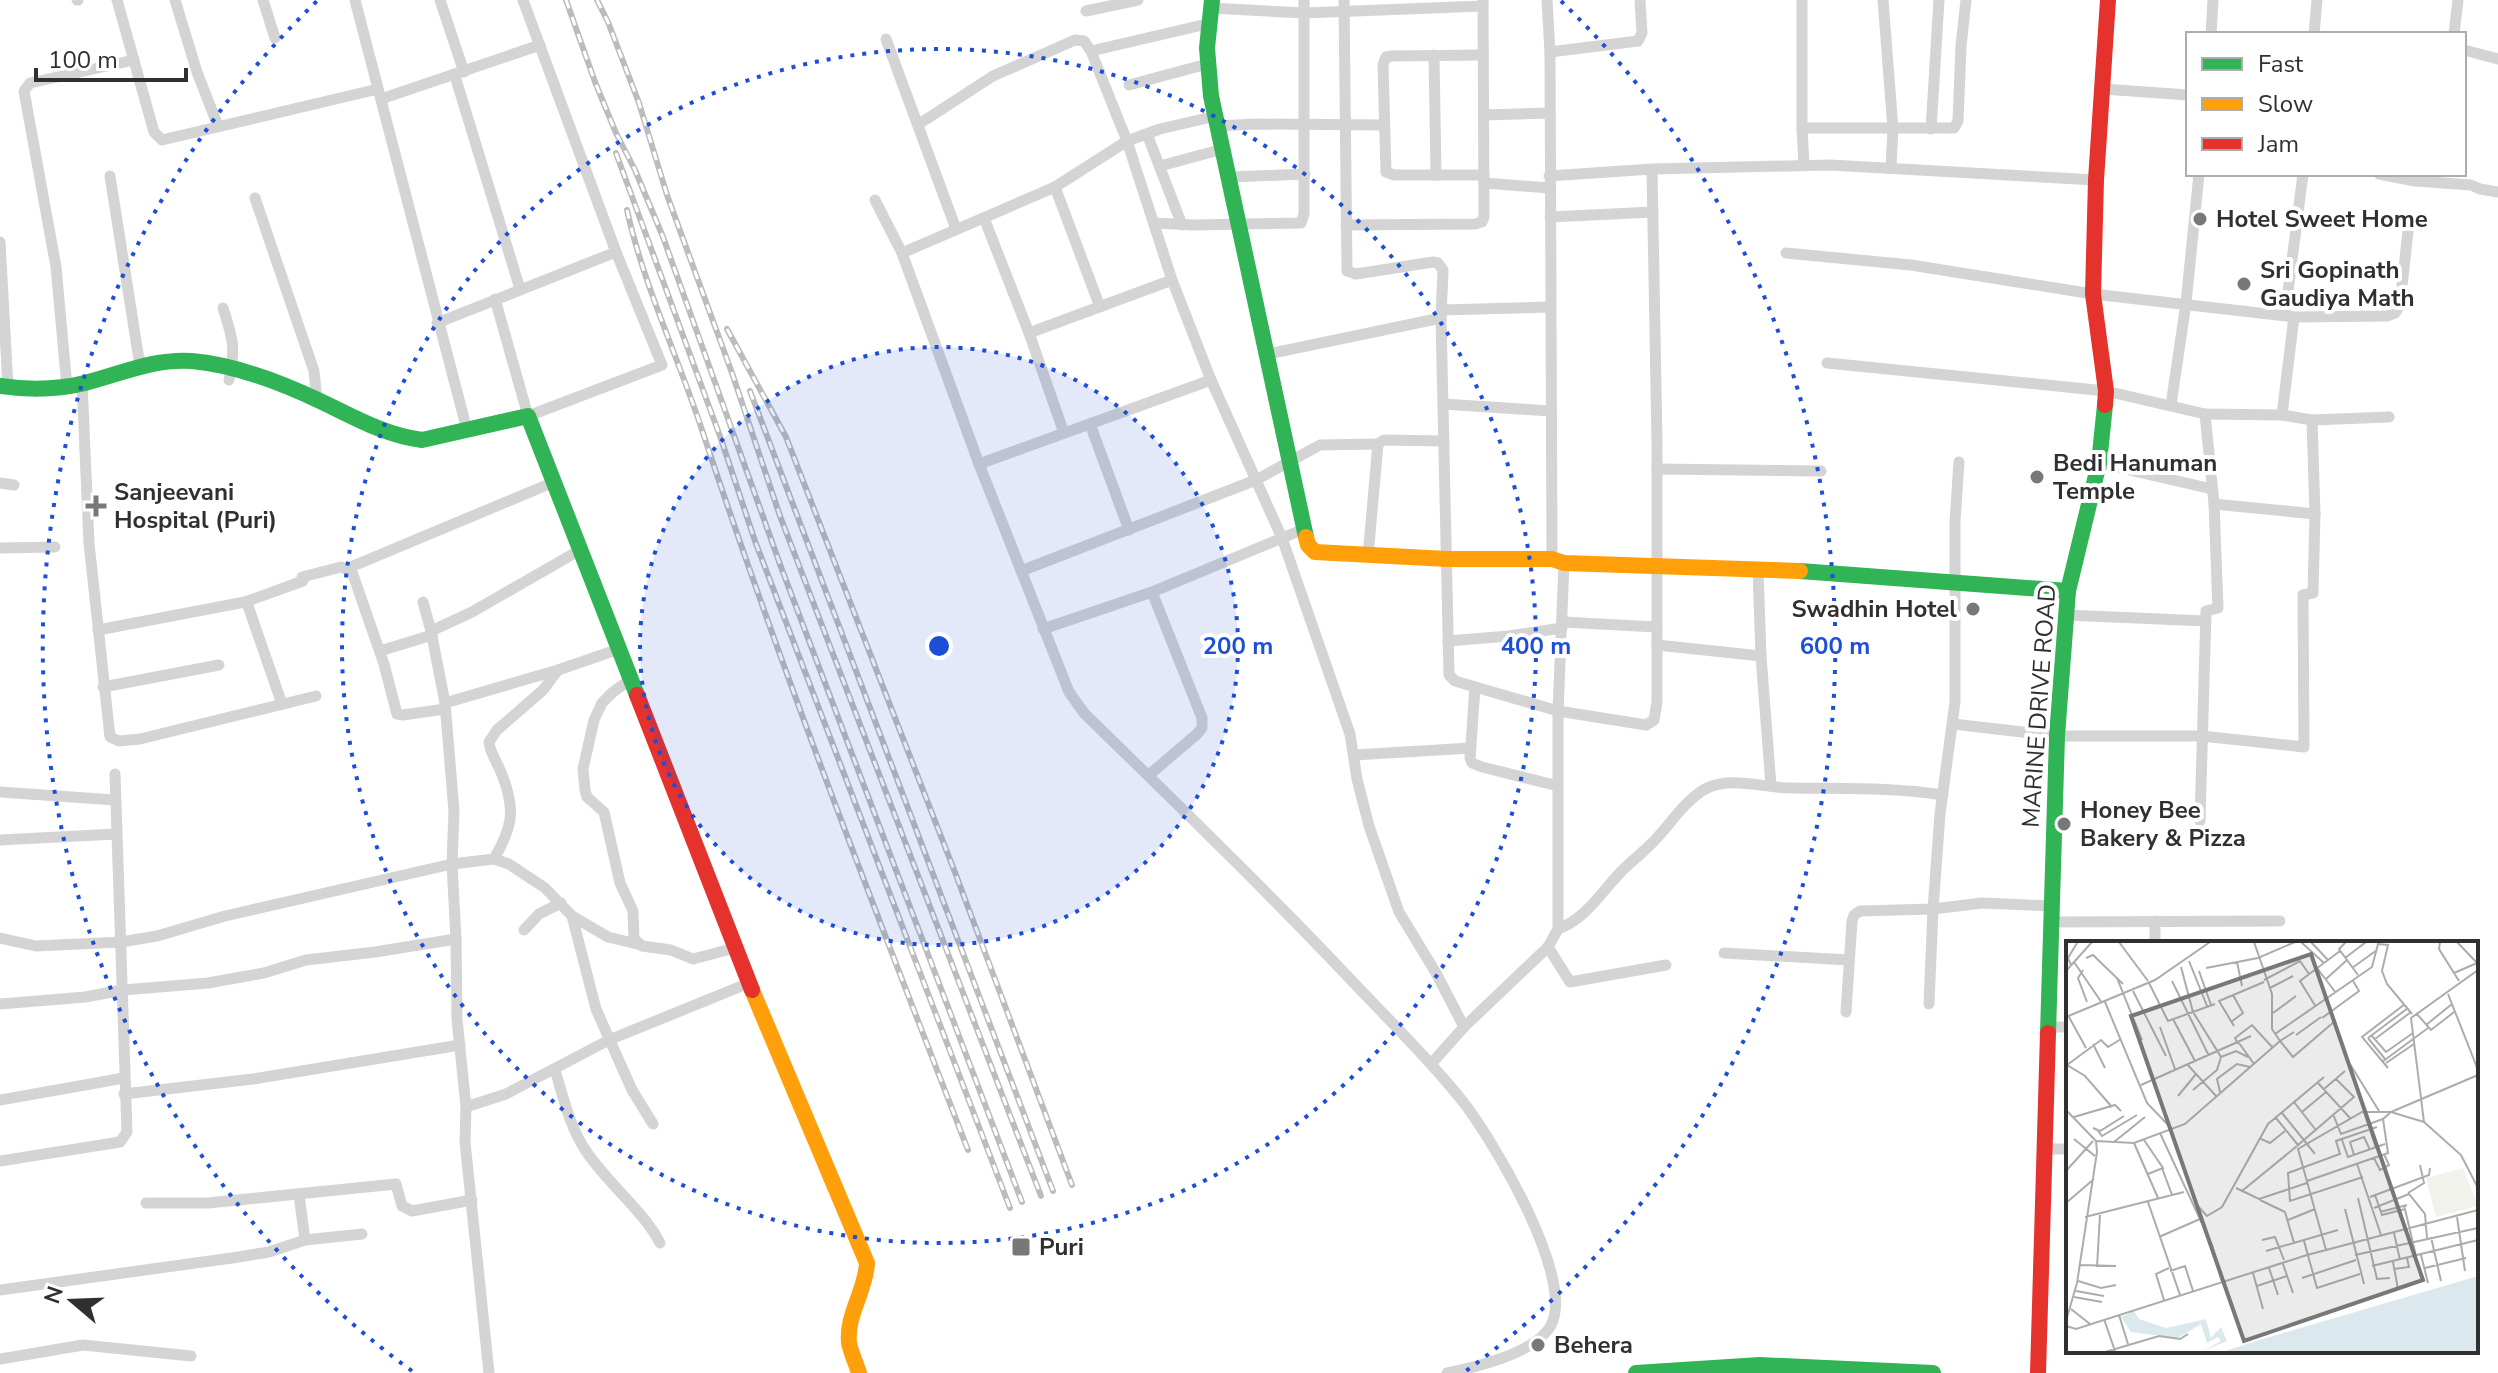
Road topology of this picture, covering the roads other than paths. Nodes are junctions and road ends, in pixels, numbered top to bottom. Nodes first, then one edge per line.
1 (117, 0) edge
2 (175, 0) edge
3 (263, 0) edge
4 (355, 0) edge
5 (440, 0) edge
6 (523, 0) edge
7 (1138, 0) edge
8 (1304, 0) edge
9 (1547, 0) edge
10 (1640, 0) edge
11 (1802, 0) edge
12 (1883, 0) edge
13 (1939, 0) edge
14 (1966, 0) edge
15 (2108, 0) edge
16 (2213, 0) edge
17 (2317, 0) edge
18 (2458, 0) edge
19 (1483, 3) edge
20 (1344, 6) edge
21 (1086, 11) dead end
22 (1210, 11) edge
23 (1304, 13) junction
24 (2211, 32) edge
25 (2314, 32) edge
26 (2454, 32) edge
27 (275, 38) dead end
28 (886, 39) dead end
29 (540, 45) junction
30 (1091, 51) junction
31 (2466, 51) edge
32 (1550, 52) junction
33 (1434, 55) junction
34 (1483, 55) junction
35 (2498, 59) edge
36 (134, 60) junction
37 (1207, 64) junction
38 (459, 74) junction
39 (1129, 85) dead end
40 (2103, 89) junction
41 (380, 94) junction
42 (2186, 95) edge
43 (1550, 113) junction
44 (1484, 115) junction
45 (1217, 121) junction
46 (919, 124) junction
47 (1305, 124) junction
48 (1345, 125) junction
49 (1384, 125) junction
50 (218, 126) junction
51 (1802, 128) junction
52 (1893, 129) junction
53 (1931, 129) junction
54 (1147, 134) junction
55 (1127, 141) junction
56 (1223, 149) junction
57 (1804, 165) junction
58 (1160, 166) junction
59 (1891, 167) junction
60 (1652, 169) junction
61 (1305, 174) junction
62 (1436, 175) junction
63 (110, 176) dead end
64 (2199, 176) edge
65 (2303, 176) edge
66 (2389, 176) edge
67 (1229, 177) junction
68 (1484, 179) junction
69 (2096, 180) junction
70 (1549, 182) junction
71 (1055, 187) junction
72 (2498, 192) edge
73 (255, 198) dead end
74 (875, 200) dead end
75 (1653, 212) junction
76 (1550, 217) junction
77 (984, 218) junction
78 (2409, 222) dead end
79 (1154, 223) junction
80 (1238, 223) junction
81 (1182, 225) junction
82 (1346, 225) junction
83 (956, 229) junction
84 (0, 242) edge
85 (616, 252) junction
86 (902, 253) junction
87 (1786, 253) dead end
88 (1172, 280) junction
89 (520, 289) junction
90 (2093, 294) junction
91 (495, 299) junction
92 (2186, 303) junction
93 (1100, 307) junction
94 (1550, 307) junction
95 (223, 308) dead end
96 (1442, 314) junction
97 (2290, 316) junction
98 (437, 323) junction
99 (1029, 333) junction
100 (1268, 354) junction
101 (1827, 363) dead end
102 (140, 366) junction
103 (231, 374) junction
104 (1211, 380) junction
105 (75, 385) junction
106 (4, 387) edge
107 (2106, 391) junction
108 (317, 400) junction
109 (1443, 404) junction
110 (2171, 405) junction
111 (1551, 411) junction
112 (2205, 414) junction
113 (2282, 415) junction
114 (528, 416) junction
115 (2389, 417) dead end
116 (2312, 420) junction
117 (1090, 424) junction
118 (467, 430) junction
119 (1064, 433) junction
120 (1444, 441) junction
121 (1378, 444) junction
122 (1290, 460) junction
123 (1959, 462) dead end
124 (2099, 463) junction
125 (979, 464) junction
126 (1657, 469) junction
127 (1821, 471) dead end
128 (1256, 480) junction
129 (554, 482) junction
130 (0, 483) edge
131 (14, 485) dead end
132 (2212, 489) junction
133 (2214, 504) junction
134 (2315, 514) junction
135 (1304, 529) junction
136 (1129, 530) junction
137 (1282, 538) junction
138 (55, 547) dead end
139 (0, 548) edge
140 (580, 550) junction
141 (1368, 556) junction
142 (1447, 559) junction
143 (1554, 560) junction
144 (1656, 567) junction
145 (1758, 570) junction
146 (350, 571) junction
147 (1021, 571) junction
148 (1955, 582) junction
149 (1563, 585) junction
150 (2068, 591) junction
151 (1152, 592) junction
152 (245, 602) junction
153 (423, 602) dead end
154 (2066, 615) junction
155 (2206, 621) junction
156 (1562, 625) junction
157 (1656, 627) junction
158 (1043, 629) junction
159 (98, 630) junction
160 (432, 633) junction
161 (1448, 641) junction
162 (1657, 645) junction
163 (619, 649) junction
164 (380, 651) junction
165 (1761, 656) junction
166 (219, 665) dead end
167 (558, 670) junction
168 (631, 679) junction
169 (103, 687) junction
170 (1475, 687) junction
171 (316, 696) dead end
172 (282, 704) junction
173 (445, 706) junction
174 (1558, 711) junction
175 (1953, 724) junction
176 (2057, 736) junction
177 (2202, 736) junction
178 (1471, 748) junction
179 (1354, 755) junction
180 (115, 774) dead end
181 (1149, 775) junction
182 (1558, 786) junction
183 (1771, 786) junction
184 (0, 792) edge
185 (1943, 795) junction
186 (115, 800) junction
187 (2200, 821) dead end
188 (116, 834) junction
189 (0, 840) edge
190 (494, 859) junction
191 (452, 864) junction
192 (561, 903) junction
193 (1933, 909) junction
194 (2052, 914) junction
195 (572, 916) junction
196 (2155, 921) junction
197 (2280, 921) dead end
198 (1558, 929) junction
199 (524, 930) dead end
200 (0, 938) edge
201 (456, 939) junction
202 (2155, 941) edge
203 (121, 942) junction
204 (637, 944) junction
205 (1548, 947) junction
206 (735, 948) junction
207 (1724, 953) dead end
208 (1849, 960) junction
209 (1666, 965) dead end
210 (749, 983) junction
211 (123, 990) junction
212 (0, 1004) edge
213 (1929, 1004) dead end
214 (1846, 1012) dead end
215 (1464, 1027) junction
216 (2048, 1027) junction
217 (2066, 1027) edge
218 (609, 1040) junction
219 (460, 1045) junction
220 (1431, 1064) junction
221 (555, 1070) junction
222 (124, 1078) junction
223 (124, 1094) junction
224 (0, 1100) edge
225 (466, 1107) junction
226 (653, 1124) dead end
227 (2045, 1149) junction
228 (2066, 1149) edge
229 (0, 1161) edge
230 (299, 1195) junction
231 (472, 1200) junction
232 (146, 1203) dead end
233 (362, 1234) dead end
234 (305, 1240) junction
235 (660, 1243) dead end
236 (0, 1290) edge
237 (191, 1356) dead end
238 (0, 1359) edge
239 (856, 1372) edge
240 (489, 1373) edge
241 (1447, 1373) edge
242 (1636, 1373) edge
243 (1933, 1373) edge
244 (2038, 1373) edge

1 - 36 street
2 - 50 street
3 - 27 street
4 - 41 street
5 - 38 street
6 - 29 street
7 - 21 street
8 - 23 street
9 - 32 street
10 - 32 street
11 - 51 street
12 - 52 street
13 - 53 street
14 - 53 street
15 - 40 main road, MARINE DRIVE ROAD
16 - 24 street
17 - 25 street
18 - 26 street
19 - 20 street
19 - 34 street
20 - 23 street
20 - 48 street
22 - 23 street
22 - 30 street
22 - 37 main road
23 - 47 street
28 - 46 street
29 - 38 street
29 - 85 street
30 - 46 street
30 - 55 street
31 - 35 street
32 - 43 street
33 - 34 street
33 - 49 street
33 - 62 street
34 - 44 street
36 - 50 street
36 - 105 street
37 - 39 street
37 - 45 main road
38 - 41 street
38 - 89 street
40 - 42 street
40 - 69 main road, MARINE DRIVE ROAD
41 - 50 street
41 - 98 street
43 - 44 street
43 - 70 street
44 - 68 street
45 - 47 street
45 - 54 street
45 - 56 main road
46 - 83 street
47 - 48 street
47 - 61 street
48 - 49 street
48 - 82 street
49 - 62 street
51 - 52 street
51 - 57 street
52 - 53 street
52 - 59 street
54 - 55 street
54 - 58 street
55 - 71 street
55 - 79 street
56 - 58 street
56 - 67 main road
57 - 59 street
57 - 60 street
58 - 81 street
59 - 69 street
60 - 70 street
60 - 75 street
61 - 67 street
61 - 80 street
62 - 68 street
63 - 102 street
64 - 92 street
65 - 97 street
66 - 72 street
67 - 80 main road
68 - 70 street
68 - 82 street
69 - 90 main road, MARINE DRIVE ROAD
70 - 76 street
71 - 77 street
71 - 93 street
73 - 108 street
74 - 86 street
75 - 76 street
75 - 126 street
76 - 94 street
77 - 83 street
77 - 99 street
78 - 97 street
79 - 81 street
79 - 88 street
80 - 81 street
80 - 100 main road
82 - 96 street
83 - 86 street
84 - 106 street
85 - 89 street
85 - 114 street
86 - 125 street
87 - 90 street
88 - 93 street
88 - 104 street
89 - 91 street
90 - 92 street
90 - 107 main road, MARINE DRIVE ROAD
91 - 98 street
91 - 114 street
92 - 97 street
92 - 110 street
93 - 99 street
94 - 96 street
94 - 111 street
95 - 103 street
96 - 100 street
96 - 109 street
97 - 113 street
98 - 118 street
99 - 119 street
100 - 122 main road
101 - 107 street
102 - 103 main road
102 - 105 main road
103 - 108 main road
104 - 117 street
104 - 128 street
105 - 106 main road
105 - 159 street
107 - 110 street
107 - 124 main road, MARINE DRIVE ROAD
108 - 118 main road
109 - 111 street
109 - 120 street
110 - 112 street
111 - 143 street
112 - 113 street
112 - 132 street
113 - 116 street
114 - 118 main road
114 - 129 main road
115 - 116 street
116 - 134 street
117 - 119 street
117 - 136 street
119 - 125 street
120 - 121 street
120 - 142 street
121 - 122 street
121 - 141 street
122 - 128 street
122 - 135 main road
123 - 148 street
124 - 132 street
124 - 150 main road, MARINE DRIVE ROAD
125 - 147 street
126 - 127 street
126 - 144 street
128 - 136 street
128 - 137 street
129 - 140 main road
129 - 146 street
130 - 131 street
132 - 133 street
133 - 134 street
133 - 155 street
134 - 177 street
135 - 137 street
135 - 141 main road
136 - 147 street
137 - 151 street
137 - 179 street
138 - 139 street
140 - 160 street
140 - 163 main road
141 - 142 main road
142 - 143 main road
142 - 161 street
143 - 144 main road
143 - 149 street
143 - 149 street
144 - 145 main road
144 - 157 street
145 - 148 main road
145 - 165 street
146 - 152 street
146 - 164 street
147 - 158 street
148 - 150 main road
148 - 175 street
149 - 156 street
150 - 154 main road, MARINE DRIVE ROAD
151 - 158 street
151 - 181 street
152 - 159 street
152 - 172 street
153 - 160 street
154 - 155 street
154 - 176 main road, MARINE DRIVE ROAD
155 - 177 street
156 - 157 street
156 - 161 street
156 - 174 street
157 - 162 street
158 - 181 street
159 - 169 street
160 - 164 street
160 - 173 street
161 - 170 street
162 - 165 street
162 - 174 street
163 - 167 street
163 - 168 main road
164 - 173 street
165 - 183 street
166 - 169 street
167 - 173 street
167 - 190 street
168 - 204 street
168 - 206 main road
169 - 172 street
170 - 174 street
170 - 178 street
171 - 172 street
173 - 191 street
174 - 182 street
175 - 176 street
175 - 185 street
176 - 177 street
176 - 194 main road, MARINE DRIVE ROAD
177 - 187 street
178 - 179 street
178 - 182 street
179 - 215 street
180 - 186 street
181 - 220 street
182 - 198 street
183 - 185 street
183 - 198 street
184 - 186 street
185 - 193 street
186 - 188 street
188 - 189 street
188 - 203 street
190 - 191 street
190 - 192 street
191 - 201 street
191 - 203 street
192 - 195 street
192 - 199 street
193 - 194 street
193 - 208 street
193 - 213 street
194 - 196 street
194 - 216 main road, MARINE DRIVE ROAD
195 - 204 street
195 - 218 street
196 - 197 street
196 - 202 street
198 - 205 street
200 - 203 street
201 - 211 street
201 - 219 street
203 - 211 street
204 - 206 street
205 - 209 street
205 - 215 street
206 - 210 main road
207 - 208 street
208 - 214 street
210 - 218 street
210 - 239 main road
211 - 212 street
211 - 222 street
215 - 220 street
216 - 217 street
216 - 227 main road, MARINE DRIVE ROAD
218 - 221 street
218 - 226 street
219 - 223 street
219 - 225 street
220 - 241 street
221 - 225 street
221 - 235 street
222 - 223 street
222 - 224 street
223 - 229 street
225 - 231 street
227 - 228 street
227 - 244 main road, MARINE DRIVE ROAD
230 - 231 street
230 - 232 street
230 - 234 street
231 - 240 street
233 - 234 street
234 - 236 street
237 - 238 street
242 - 243 main road

